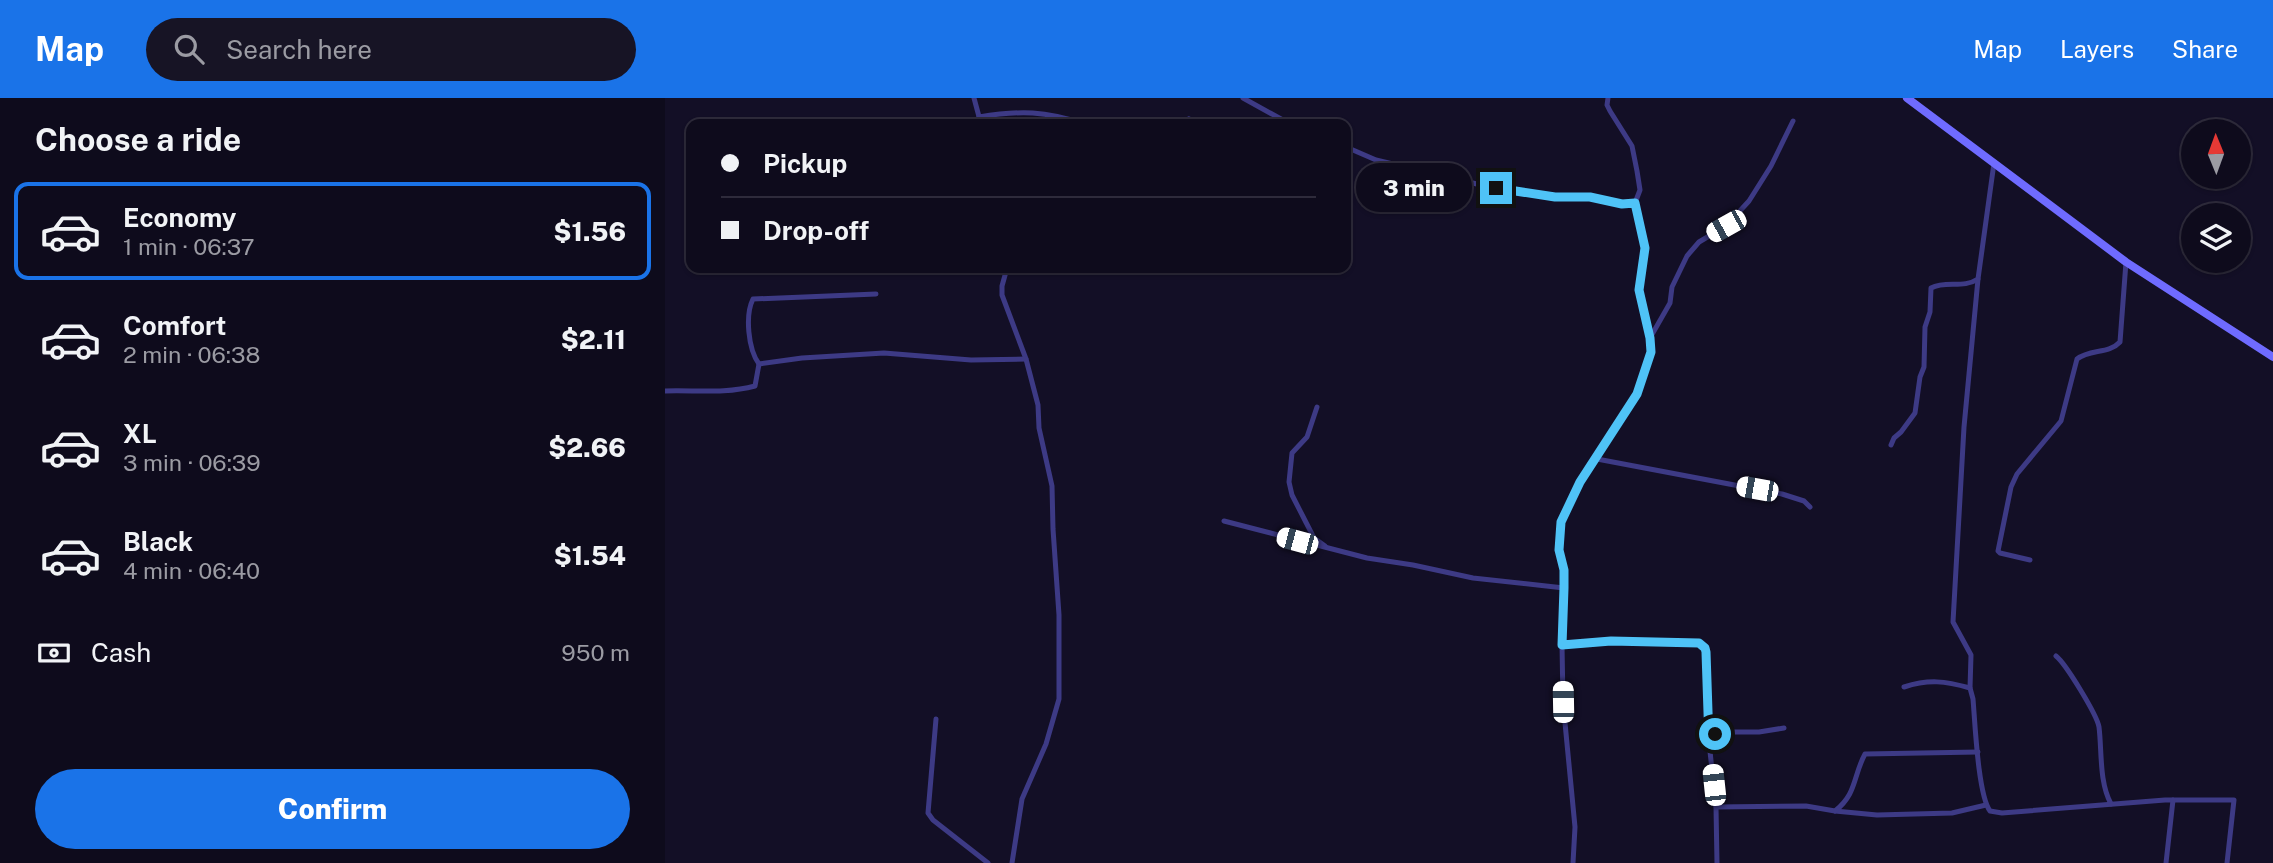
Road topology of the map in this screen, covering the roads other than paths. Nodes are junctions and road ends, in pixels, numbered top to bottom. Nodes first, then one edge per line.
1 (974, 98) edge
2 (1243, 98) edge
3 (1608, 98) edge
4 (1907, 98) edge
5 (979, 119) edge
6 (987, 119) edge
7 (1066, 119) edge
8 (1281, 119) edge
9 (1793, 121) dead end
10 (1351, 149) edge
11 (1994, 163) junction
12 (1635, 203) junction
13 (2126, 262) junction
14 (1006, 273) edge
15 (1978, 279) junction
16 (876, 294) dead end
17 (1650, 338) junction
18 (2273, 357) edge
19 (1026, 359) junction
20 (759, 364) junction
21 (665, 391) edge
22 (1317, 407) dead end
23 (1891, 445) dead end
24 (1597, 459) junction
25 (1810, 507) dead end
26 (1224, 521) dead end
27 (1341, 552) junction
28 (2030, 560) dead end
29 (1564, 588) junction
30 (1562, 645) junction
31 (2056, 656) dead end
32 (1904, 687) dead end
33 (1970, 688) junction
34 (936, 719) dead end
35 (1784, 728) dead end
36 (1709, 742) junction
37 (1978, 752) junction
38 (2173, 800) junction
39 (1986, 804) junction
40 (2111, 804) junction
41 (1716, 807) junction
42 (1835, 811) junction
43 (988, 863) edge
44 (1012, 863) edge
45 (1573, 863) edge
46 (1717, 863) edge
47 (2166, 863) edge
48 (2227, 863) edge

1 - 5 street
2 - 8 street
3 - 12 street
4 - 11 street
6 - 7 street
9 - 17 street
10 - 12 street
11 - 13 street
11 - 15 street
12 - 17 street
13 - 18 street
13 - 28 street
14 - 19 street
15 - 23 street
15 - 33 street
16 - 20 street
17 - 24 street
19 - 20 street
19 - 44 street
20 - 21 street
22 - 27 street
24 - 25 street
24 - 29 street
26 - 27 street
27 - 29 street
29 - 30 street
30 - 36 street
30 - 45 street
31 - 40 street
32 - 33 street
33 - 37 street
34 - 43 street
35 - 36 street
36 - 41 street
37 - 39 street
37 - 42 street
38 - 40 street
38 - 47 street
38 - 48 street
39 - 40 street
39 - 42 street
41 - 42 street
41 - 46 street

